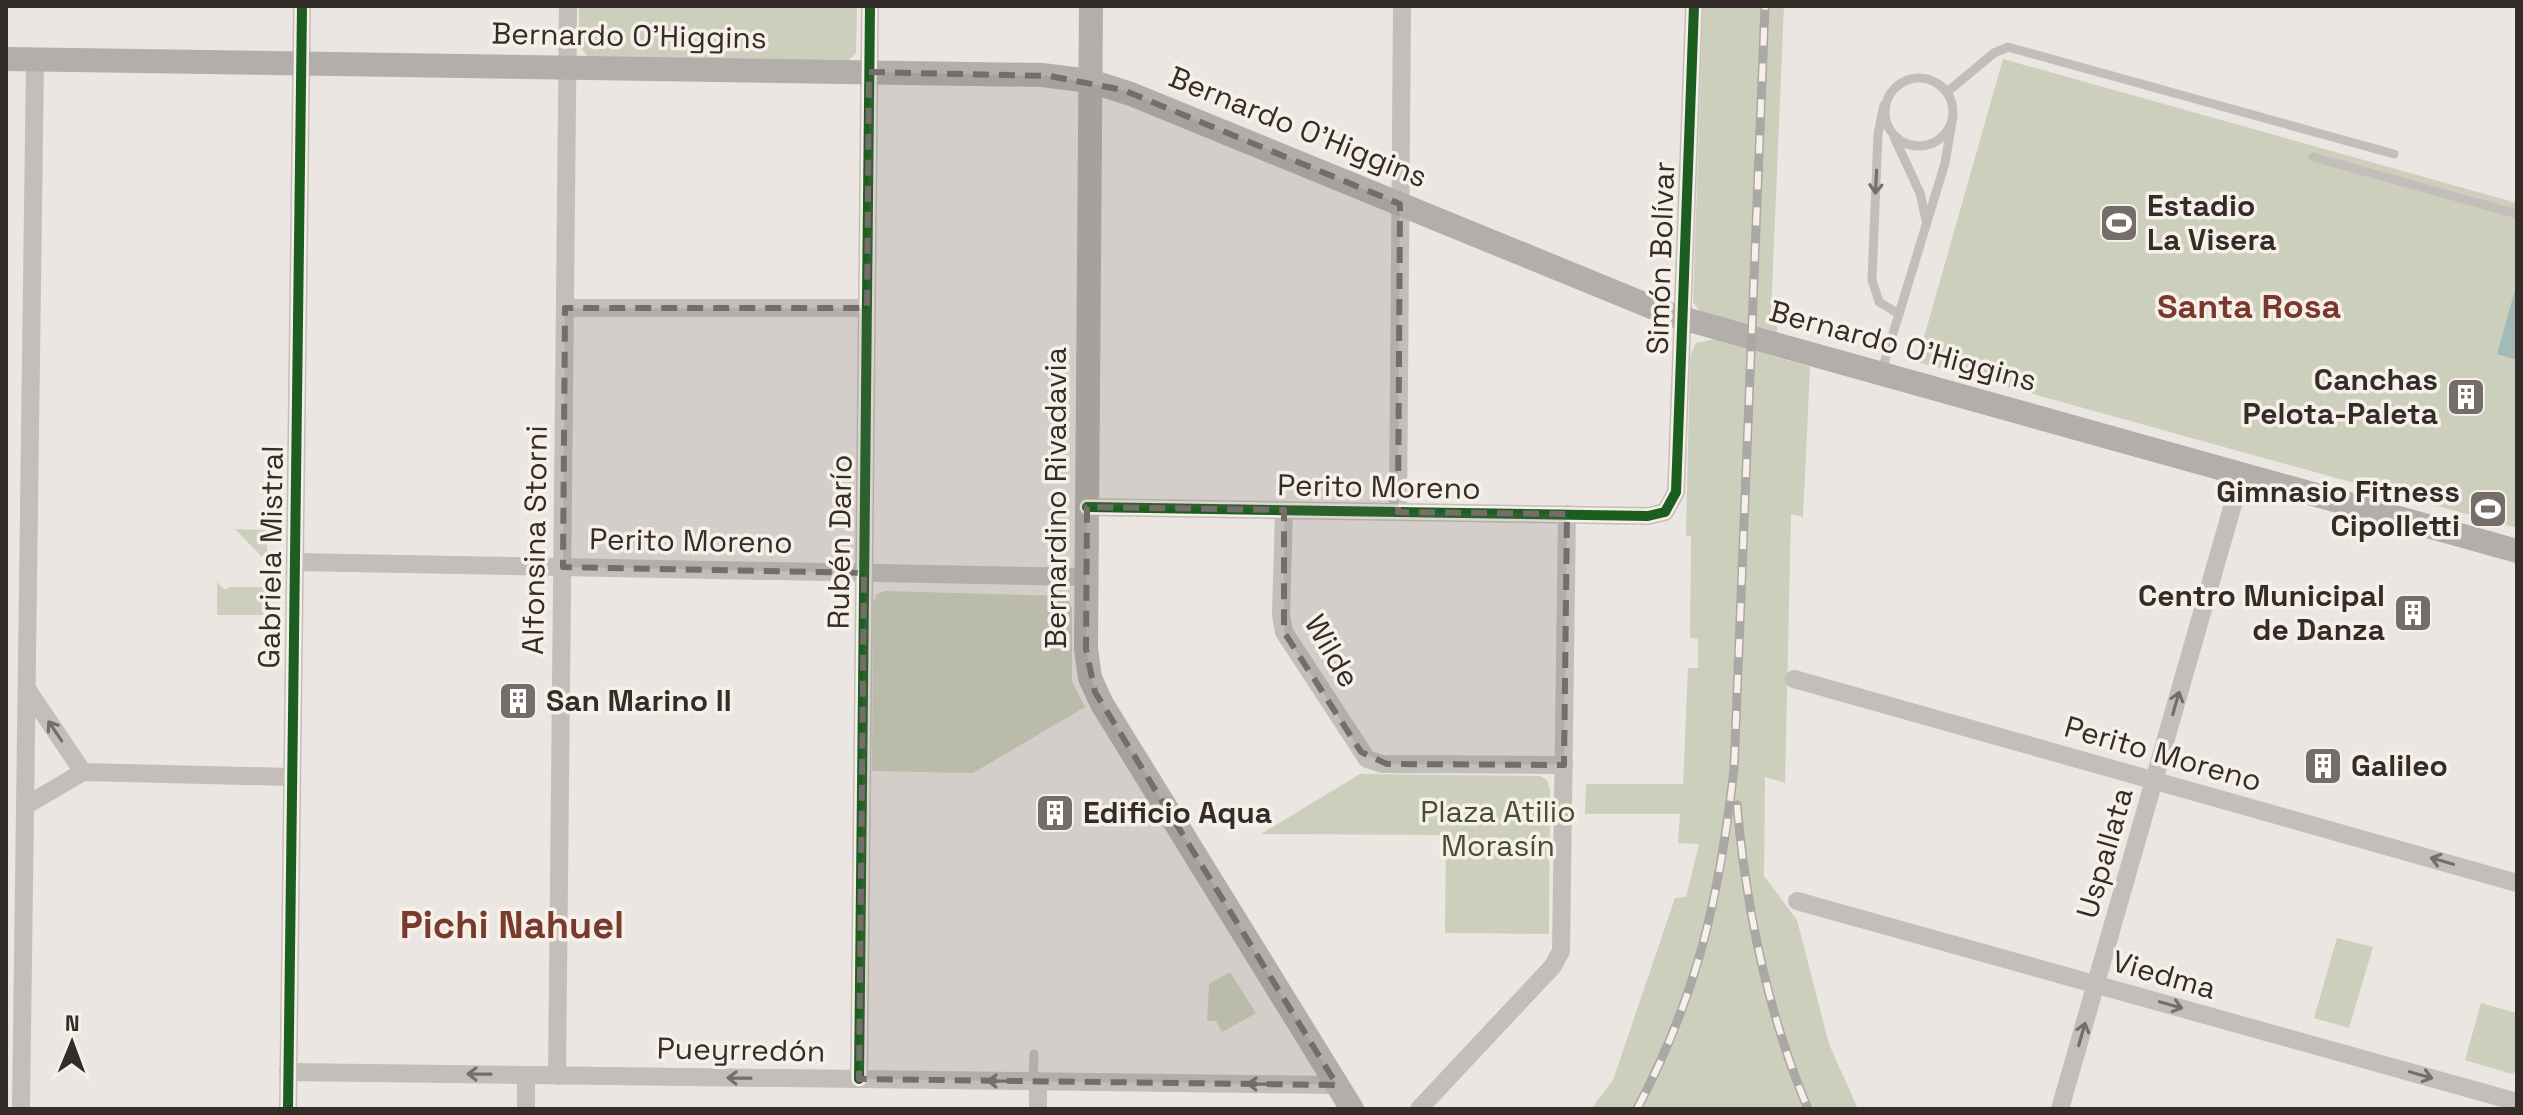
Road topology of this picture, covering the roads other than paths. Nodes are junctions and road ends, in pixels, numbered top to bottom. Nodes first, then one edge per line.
1 (302, 6) edge
2 (568, 6) edge
3 (870, 6) edge
4 (1091, 6) edge
5 (1402, 6) edge
6 (1694, 6) edge
7 (6, 59) edge
8 (35, 59) junction
9 (301, 63) junction
10 (568, 67) junction
11 (869, 72) junction
12 (1090, 81) junction
13 (1947, 92) junction
14 (1884, 105) junction
15 (1953, 116) junction
16 (1894, 136) junction
17 (2394, 154) dead end
18 (2313, 157) dead end
19 (1400, 204) junction
20 (2517, 214) edge
21 (1926, 223) junction
22 (565, 308) junction
23 (867, 308) junction
24 (1899, 314) junction
25 (1683, 319) junction
26 (1881, 373) junction
27 (2242, 473) junction
28 (1087, 507) junction
29 (1668, 509) joint
30 (1284, 510) junction
31 (1398, 512) junction
32 (1567, 514) junction
33 (2517, 551) edge
34 (295, 562) junction
35 (563, 567) junction
36 (864, 573) junction
37 (1087, 577) junction
38 (1794, 679) dead end
39 (27, 689) junction
40 (1564, 765) junction
41 (83, 772) junction
42 (292, 777) junction
43 (2154, 780) junction
44 (25, 806) junction
45 (2517, 883) edge
46 (1797, 901) dead end
47 (2096, 985) junction
48 (1034, 1054) dead end
49 (14, 1069) edge
50 (288, 1072) junction
51 (526, 1075) junction
52 (557, 1076) junction
53 (859, 1079) junction
54 (1036, 1081) junction
55 (1337, 1085) junction
56 (2517, 1102) edge
57 (21, 1109) edge
58 (288, 1109) edge
59 (526, 1109) edge
60 (1038, 1109) edge
61 (1352, 1109) edge
62 (1419, 1109) edge
63 (2060, 1109) edge

1 - 9 street, Gabriela Mistral
2 - 10 street, Alfonsina Storni
3 - 11 street, Rubén Darío
4 - 12 main road, Bernardino Rivadavia
5 - 19 street
6 - 25 street, Simón Bolívar
7 - 8 main road, Bernardo O'Higgins
8 - 9 main road, Bernardo O'Higgins
8 - 39 street
9 - 10 main road, Bernardo O'Higgins
9 - 34 street, Gabriela Mistral
10 - 11 main road, Bernardo O'Higgins
10 - 22 street, Alfonsina Storni
11 - 12 main road, Bernardo O'Higgins
11 - 23 street, Rubén Darío
12 - 19 main road, Bernardo O'Higgins
12 - 28 main road, Bernardino Rivadavia
13 - 14 lane
13 - 15 lane
13 - 17 lane
14 - 16 lane
14 -> 24 lane
15 - 16 lane
15 - 21 lane
16 - 21 lane
18 - 20 lane
19 - 25 main road, Bernardo O'Higgins
19 - 31 street
21 - 24 lane
22 - 23 street
22 - 35 street, Alfonsina Storni
23 - 36 street, Rubén Darío
24 - 26 lane
25 - 26 main road, Bernardo O'Higgins
25 - 29 street, Simón Bolívar
26 - 27 main road, Bernardo O'Higgins
27 - 33 main road, Bernardo O'Higgins
43 -> 27 street, Uspallata
28 - 30 street, Perito Moreno
28 - 37 main road, Bernardino Rivadavia
29 - 32 street, Perito Moreno
30 - 31 street, Perito Moreno
30 - 40 street, Wilde
31 - 32 street, Perito Moreno
32 - 40 street
34 - 35 street, Perito Moreno
34 - 42 street, Gabriela Mistral
35 - 36 street, Perito Moreno
35 - 52 street, Alfonsina Storni
36 - 37 street, Perito Moreno
36 - 53 street, Rubén Darío
37 - 55 main road, Bernardino Rivadavia
38 - 43 street, Perito Moreno
41 -> 39 street
39 - 44 street
40 - 62 street
41 - 42 street
41 - 44 street
42 - 50 street, Gabriela Mistral
45 -> 43 street, Perito Moreno
43 - 47 street, Uspallata
44 - 49 street
46 - 47 street, Viedma
47 -> 56 street, Viedma
63 -> 47 street, Uspallata
48 - 54 lane
49 - 57 street
51 -> 50 street, Pueyrredón
50 - 58 street, Gabriela Mistral
51 - 52 street, Pueyrredón
51 - 59 street
53 -> 52 street, Pueyrredón
54 -> 53 street, Pueyrredón
55 -> 54 street, Pueyrredón
54 - 60 street
55 - 61 main road, Bernardino Rivadavia

